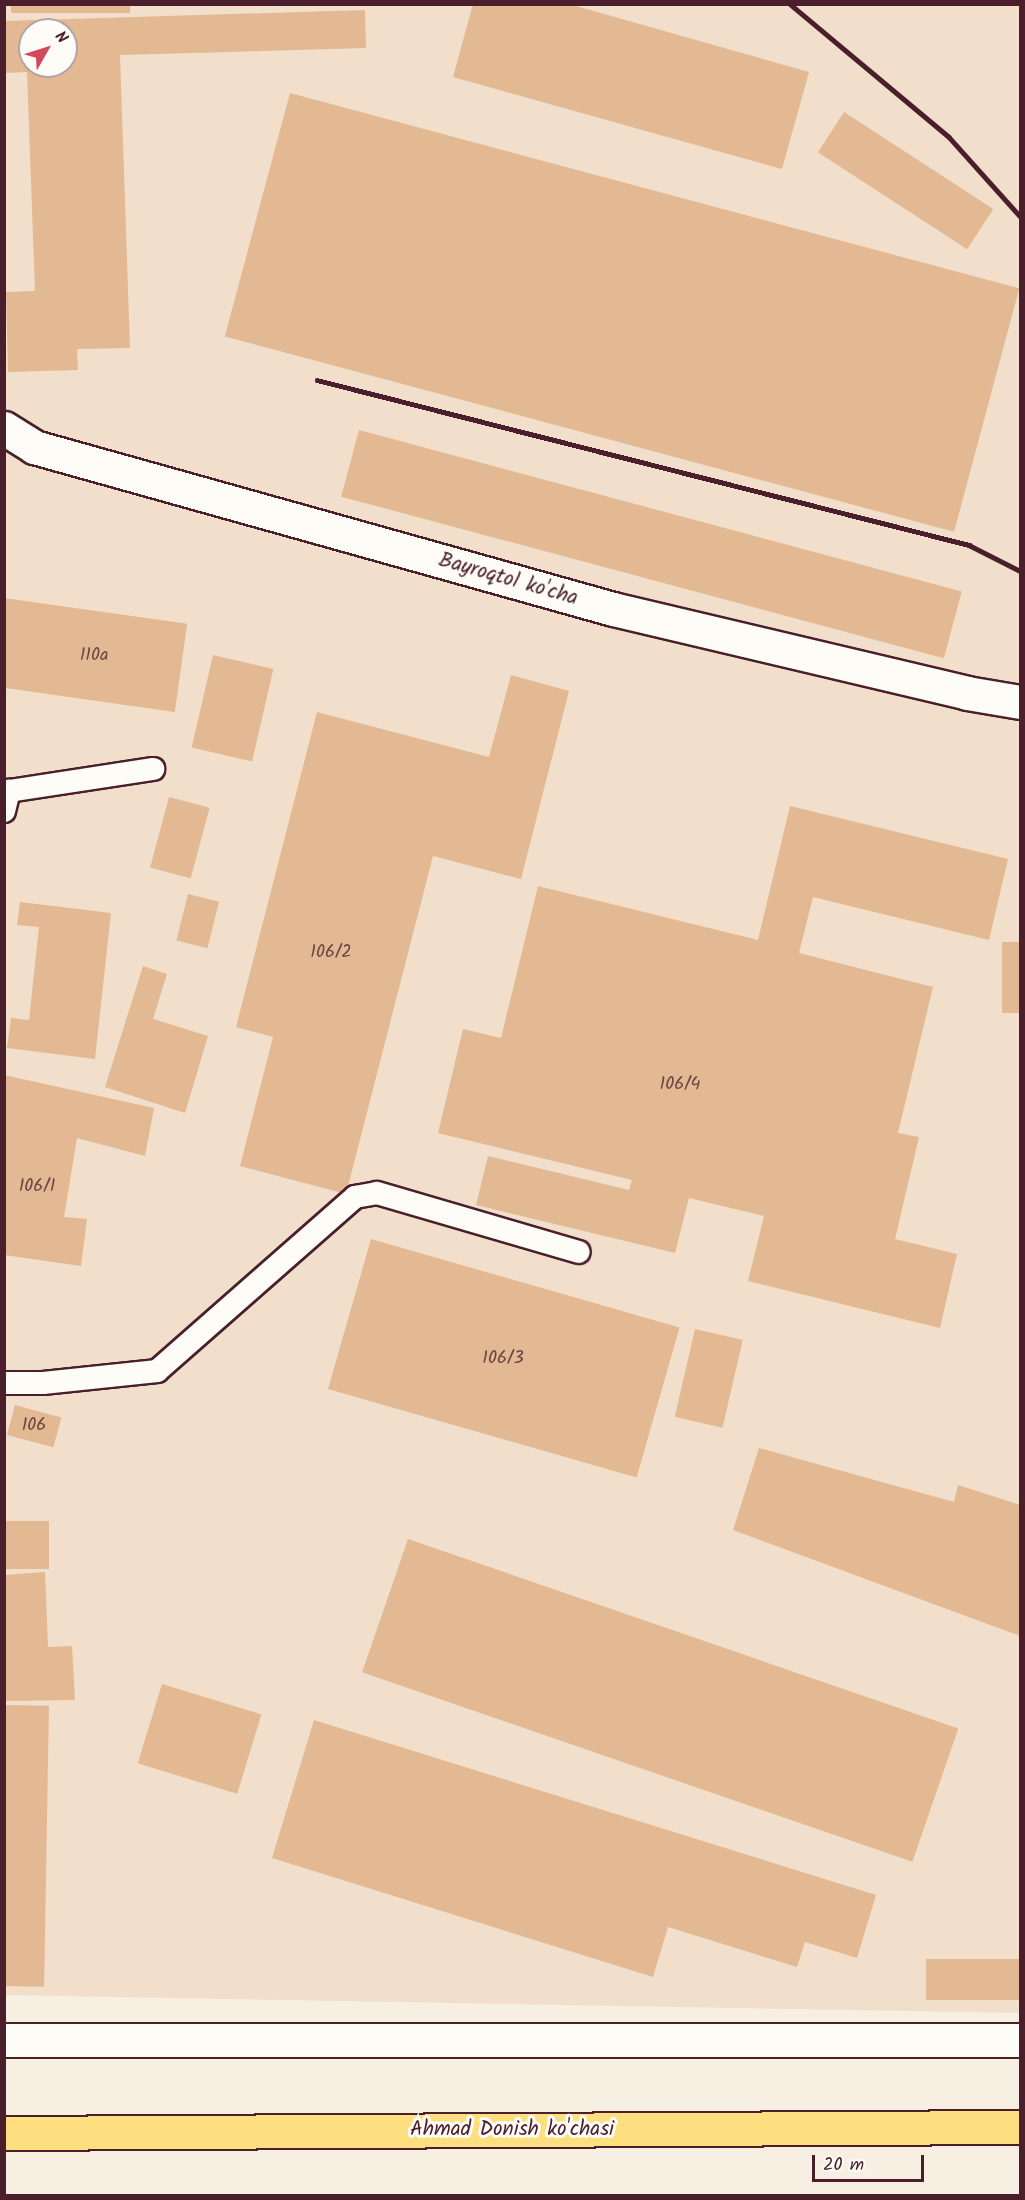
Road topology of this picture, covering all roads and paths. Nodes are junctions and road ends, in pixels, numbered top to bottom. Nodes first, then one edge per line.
1 (4, 428) edge
2 (1020, 702) edge
3 (153, 769) dead end
4 (4, 811) edge
5 (579, 1252) dead end
6 (4, 1383) edge
7 (1020, 2040) edge
8 (8, 2046) edge
9 (1020, 2127) edge
10 (4, 2133) edge

1 - 2 street, Bayroqtol ko'cha
3 - 4 lane
5 - 6 lane
7 - 8 street
9 - 10 main road, Ahmad Donish ko'chasi

